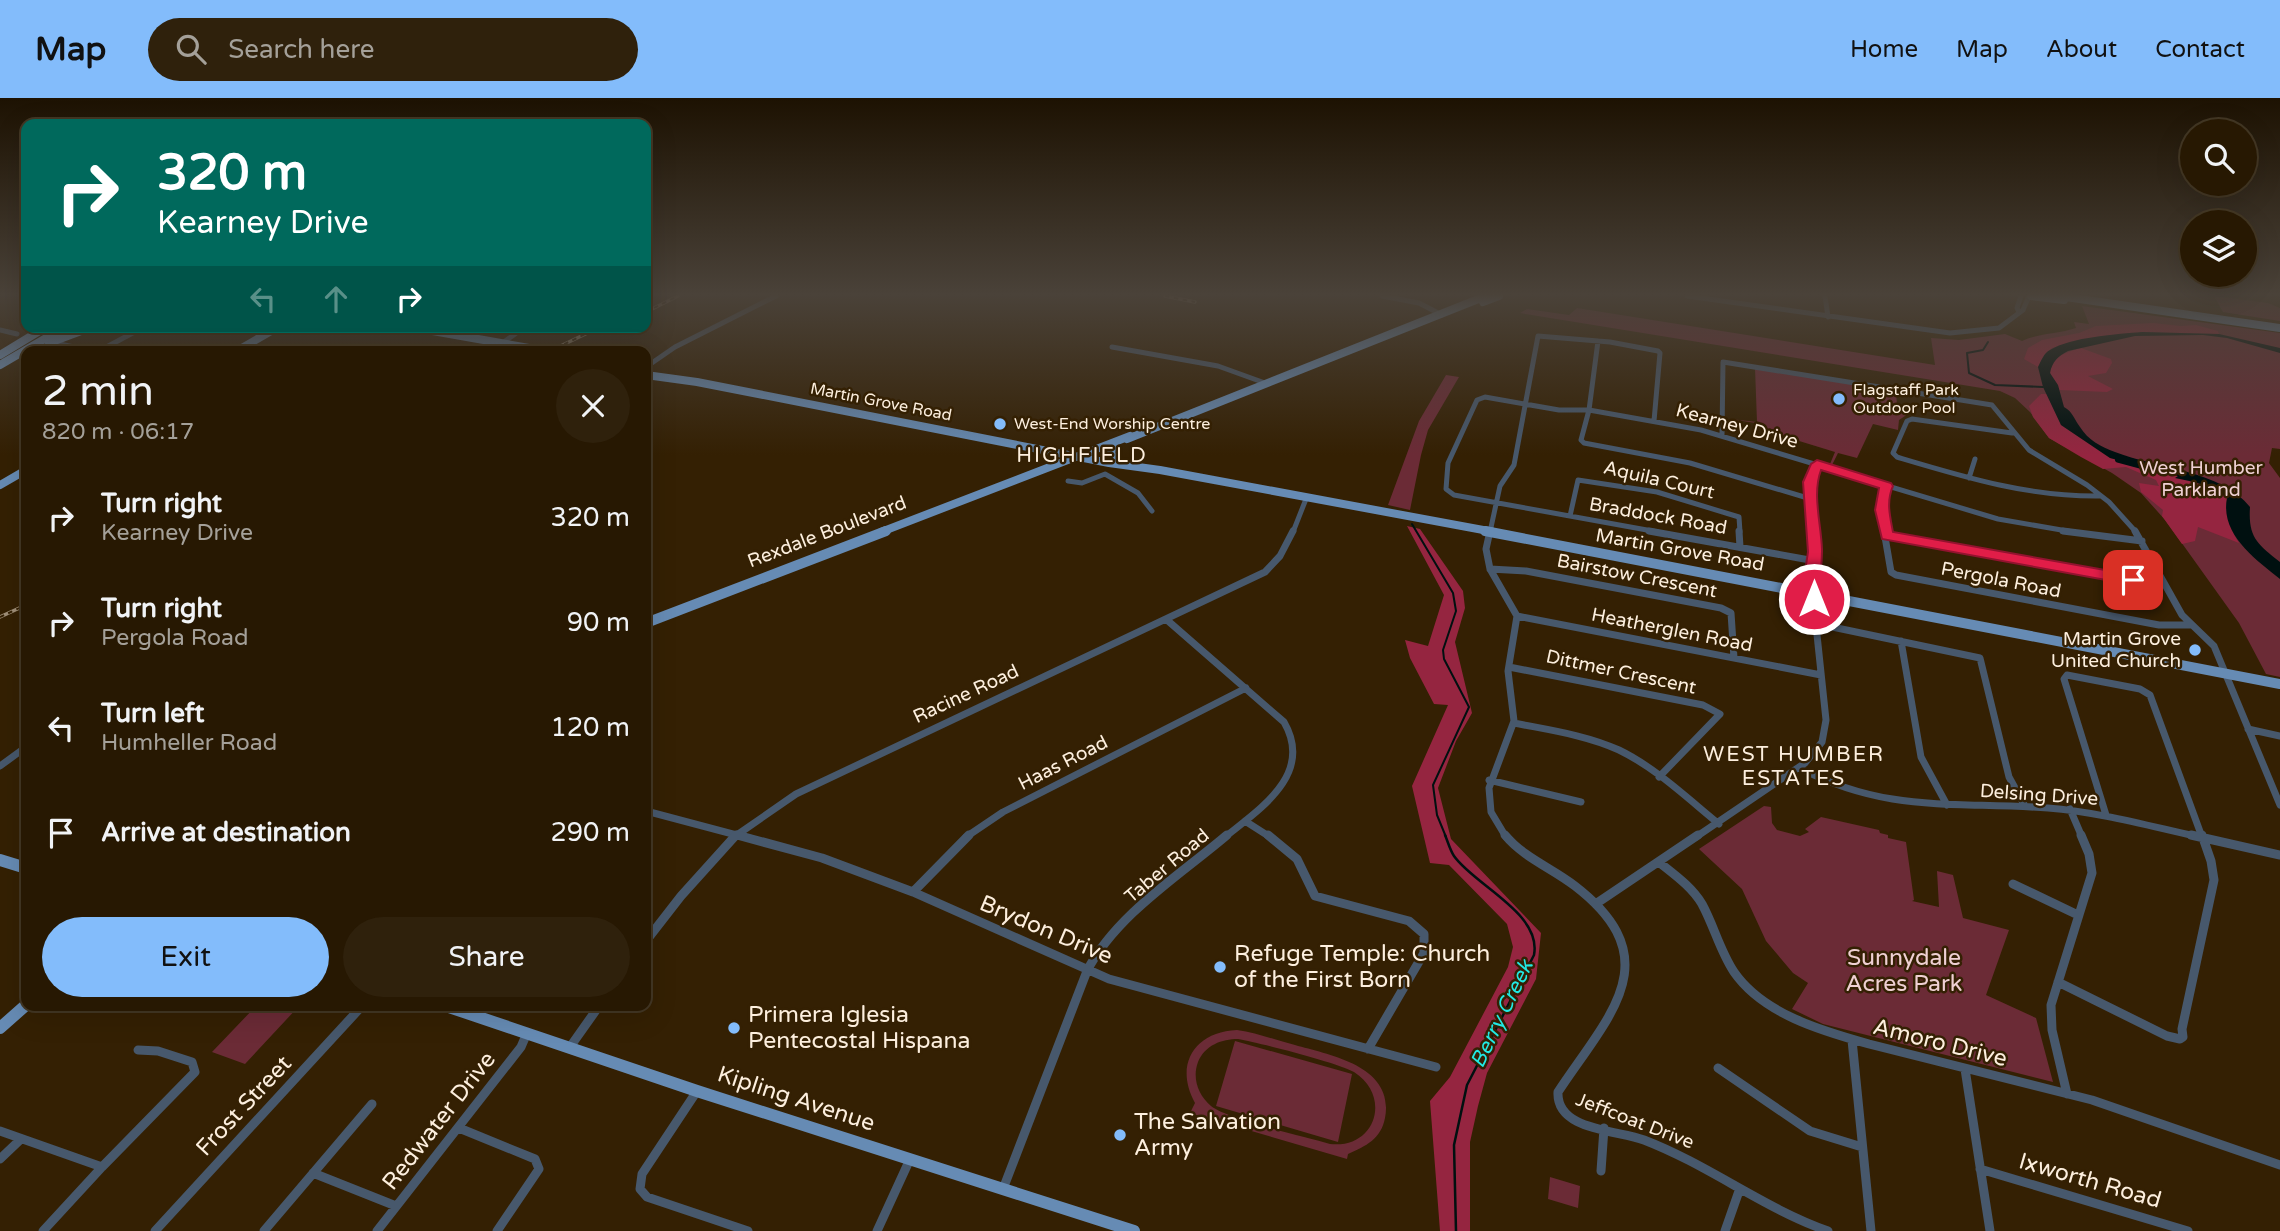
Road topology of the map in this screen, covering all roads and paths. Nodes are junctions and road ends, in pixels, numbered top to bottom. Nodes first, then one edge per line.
1 (673, 349) edge
2 (1122, 349) edge
3 (1354, 349) edge
4 (1536, 349) edge
5 (1597, 349) edge
6 (1648, 349) edge
7 (21, 354) edge
8 (21, 356) edge
9 (0, 367) edge
10 (651, 367) edge
11 (651, 372) edge
12 (1265, 383) junction
13 (1526, 404) junction
14 (1589, 410) junction
15 (1654, 421) junction
16 (2012, 433) junction
17 (1722, 435) junction
18 (1130, 436) junction
19 (1018, 443) junction
20 (1114, 445) junction
21 (1039, 450) junction
22 (1082, 456) junction
23 (1975, 459) dead end
24 (1117, 462) junction
25 (1817, 464) junction
26 (1042, 468) junction
27 (21, 473) edge
28 (1022, 478) junction
29 (1969, 478) junction
30 (1068, 481) dead end
31 (0, 485) edge
32 (1886, 486) junction
33 (2101, 496) junction
34 (1306, 499) junction
35 (1811, 499) junction
36 (1495, 502) junction
37 (1152, 512) dead end
38 (1570, 516) junction
39 (1488, 533) junction
40 (1887, 536) junction
41 (2142, 541) junction
42 (1740, 547) junction
43 (1815, 561) junction
44 (1490, 569) junction
45 (2164, 584) junction
46 (1814, 593) junction
47 (1517, 617) junction
48 (1167, 620) junction
49 (651, 621) edge
50 (1818, 624) junction
51 (2192, 625) junction
52 (1901, 641) junction
53 (1734, 658) junction
54 (1509, 667) junction
55 (2226, 673) junction
56 (1821, 675) junction
57 (2280, 684) edge
58 (1246, 688) junction
59 (1514, 723) junction
60 (2248, 729) junction
61 (2280, 736) edge
62 (21, 751) edge
63 (0, 766) edge
64 (1798, 768) junction
65 (1659, 776) junction
66 (1489, 779) junction
67 (2277, 791) edge
68 (1581, 802) dead end
69 (1947, 805) junction
70 (2025, 806) junction
71 (2280, 806) edge
72 (2070, 809) junction
73 (651, 812) edge
74 (2106, 815) junction
75 (1245, 821) junction
76 (1719, 824) junction
77 (737, 834) junction
78 (2203, 837) junction
79 (2280, 855) edge
80 (0, 860) edge
81 (1660, 863) junction
82 (21, 866) edge
83 (2012, 884) dead end
84 (913, 892) junction
85 (1597, 903) junction
86 (2078, 915) junction
87 (651, 935) edge
88 (1087, 971) junction
89 (2059, 982) junction
90 (21, 1009) edge
91 (357, 1011) edge
92 (462, 1011) edge
93 (595, 1011) edge
94 (0, 1028) edge
95 (527, 1032) junction
96 (1852, 1040) junction
97 (570, 1047) junction
98 (1368, 1049) junction
99 (138, 1050) dead end
100 (1436, 1067) dead end
101 (1718, 1068) dead end
102 (1965, 1069) junction
103 (697, 1091) junction
104 (2067, 1094) junction
105 (372, 1104) dead end
106 (459, 1128) junction
107 (1604, 1128) junction
108 (0, 1130) edge
109 (21, 1139) junction
110 (1862, 1147) junction
111 (0, 1159) edge
112 (910, 1159) junction
113 (2280, 1165) edge
114 (102, 1167) junction
115 (1980, 1169) junction
116 (1601, 1171) dead end
117 (313, 1173) junction
118 (1003, 1189) junction
119 (1739, 1191) junction
120 (396, 1206) junction
121 (43, 1231) edge
122 (155, 1231) edge
123 (264, 1231) edge
124 (377, 1231) edge
125 (497, 1231) edge
126 (748, 1231) edge
127 (877, 1231) edge
128 (1134, 1231) edge
129 (1725, 1231) edge
130 (1828, 1231) edge
131 (1871, 1231) edge
132 (1990, 1231) edge
133 (2188, 1231) edge

1 - 10 street
2 - 12 street
3 - 12 main road, Rexdale Boulevard
4 - 13 street
5 - 14 street
6 - 15 street
7 - 9 highway
8 - 9 highway
11 - 19 main road, Martin Grove Road
12 - 18 main road, Rexdale Boulevard
13 - 14 street, Kearney Drive
13 - 36 street
13 - 36 street, Braddock Road
14 - 15 street, Kearney Drive
14 - 35 street
15 - 17 street, Kearney Drive
16 - 17 street
16 - 29 street
16 - 33 street
17 - 25 street, Kearney Drive
18 - 20 main road, Rexdale Boulevard
18 - 22 main road, Rexdale Boulevard
19 - 21 main road, Martin Grove Road
19 - 22 main road, Martin Grove Road
20 - 22 main road, Rexdale Boulevard
20 - 24 main road
21 - 22 main road, Martin Grove Road
21 - 26 main road
22 - 24 main road, Martin Grove Road
22 - 26 main road, Rexdale Boulevard
22 - 28 main road, Rexdale Boulevard
23 - 29 street
24 - 34 main road, Martin Grove Road
25 - 32 street, Kearney Drive
25 - 35 street
26 - 28 main road, Rexdale Boulevard
27 - 31 main road
28 - 49 main road, Rexdale Boulevard
29 - 33 street
30 - 37 street
32 - 40 street, Pergola Road
32 - 41 street, Kearney Drive
33 - 41 street
34 - 39 main road, Martin Grove Road
34 - 48 street, Racine Road
35 - 43 street
36 - 38 street, Braddock Road
36 - 39 street
38 - 42 street, Braddock Road
38 - 42 street, Aquila Court
39 - 44 street
39 - 46 main road, Martin Grove Road
40 - 45 street
40 - 51 street, Pergola Road
41 - 45 street
42 - 43 street, Braddock Road
43 - 46 street
44 - 47 street
44 - 53 street, Bairstow Crescent
45 - 51 street
46 - 50 street
46 - 55 main road, Martin Grove Road
47 - 53 street, Heatherglen Road
47 - 54 street
48 - 58 street, Taber Road
48 - 77 street, Racine Road
50 - 52 street
50 - 56 street
51 - 55 street
52 - 69 street
52 - 70 street
53 - 56 street, Heatherglen Road
54 - 59 street
54 - 65 street, Dittmer Crescent
55 - 57 main road, Martin Grove Road
55 - 60 street
56 - 64 street
58 - 75 street, Taber Road
58 - 84 street, Haas Road
59 - 65 street
59 - 66 street, Jeffcoat Drive
60 - 61 street
60 - 67 street
62 - 63 street
64 - 69 street, Delsing Drive
64 - 76 street
65 - 76 street
66 - 68 street
66 - 85 street, Jeffcoat Drive
67 - 71 street
69 - 70 street, Delsing Drive
70 - 72 street, Delsing Drive
72 - 74 street, Delsing Drive
72 - 86 street
73 - 77 street, Brydon Drive
74 - 78 street, Delsing Drive
74 - 78 street
75 - 88 street, Taber Road
75 - 98 street
76 - 81 street
77 - 84 street, Brydon Drive
77 - 87 street, Racine Road
78 - 79 street, Delsing Drive
78 - 89 street
80 - 82 main road
81 - 85 street
81 - 96 street, Amoro Drive
83 - 86 street
84 - 88 street, Brydon Drive
85 - 107 street, Jeffcoat Drive
86 - 89 street
88 - 98 street, Brydon Drive
88 - 118 street, Taber Road
89 - 104 street
90 - 94 main road
91 - 122 street, Frost Street
92 - 95 main road, Kipling Avenue
93 - 97 street
95 - 97 main road, Kipling Avenue
95 - 106 street, Redwater Drive
96 - 102 street, Amoro Drive
96 - 110 street
97 - 103 main road, Kipling Avenue
98 - 100 street, Brydon Drive
99 - 114 street
101 - 110 street
102 - 104 street, Amoro Drive
102 - 115 street
103 - 112 main road, Kipling Avenue
103 - 126 street
104 - 113 street, Amoro Drive
105 - 117 street
106 - 120 street, Redwater Drive
106 - 125 street
107 - 116 street
107 - 119 street, Jeffcoat Drive
108 - 109 street
109 - 111 street
109 - 114 street
110 - 131 street
112 - 118 main road, Kipling Avenue
112 - 127 street
114 - 121 street
115 - 132 street
115 - 133 street, Ixworth Road
117 - 120 street
117 - 123 street
118 - 128 main road, Kipling Avenue
119 - 129 street
119 - 130 street, Jeffcoat Drive
120 - 124 street, Redwater Drive

